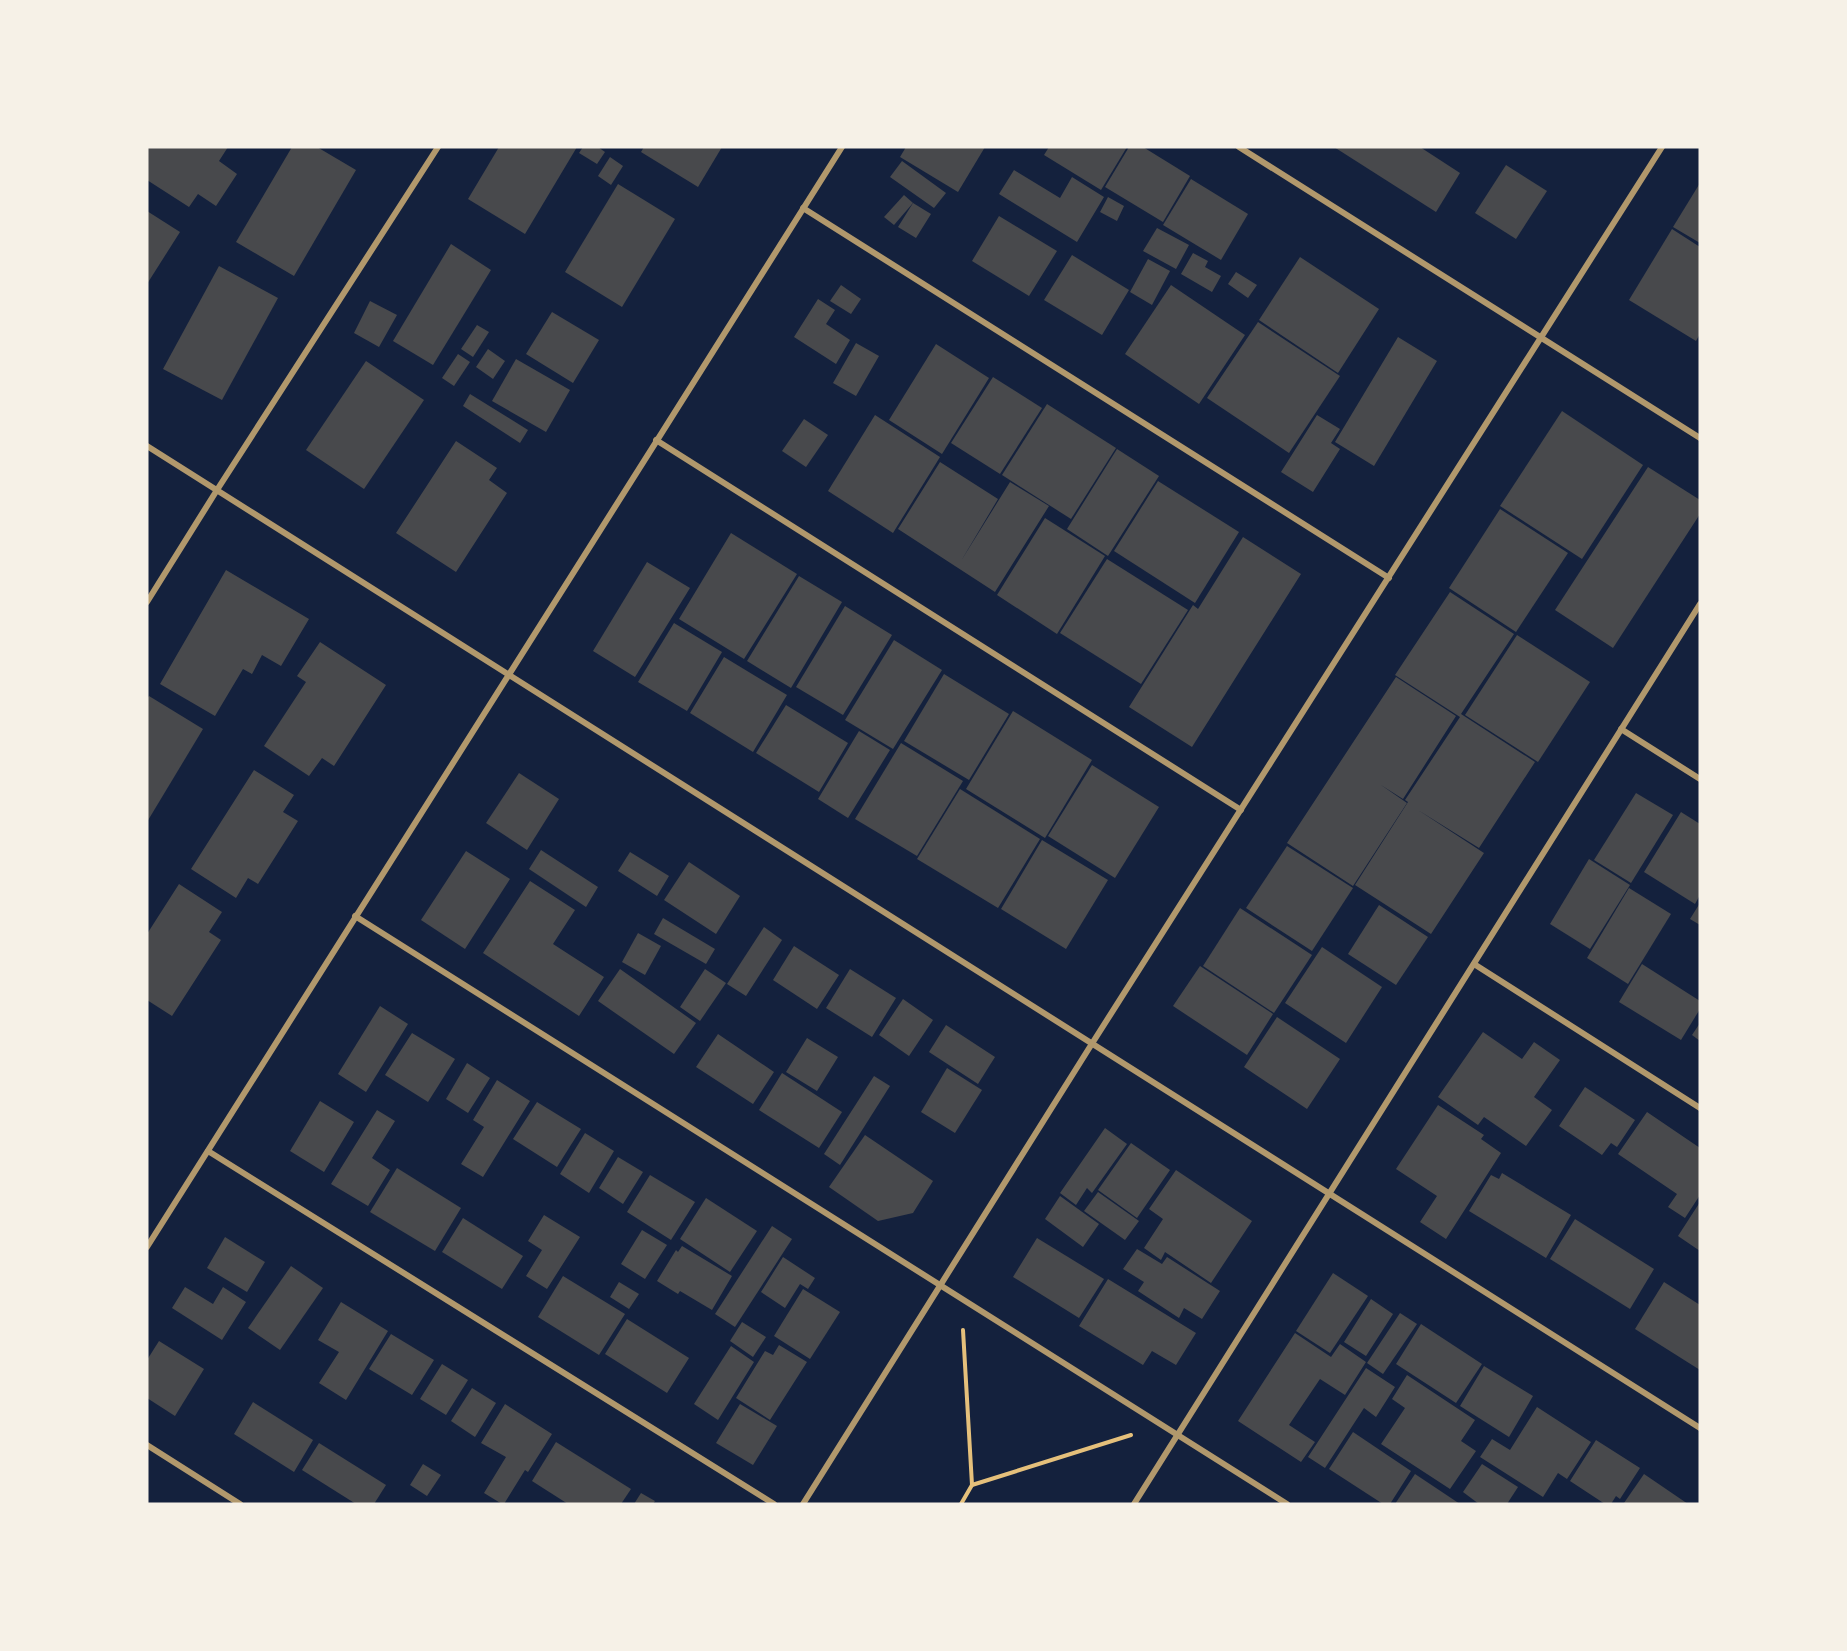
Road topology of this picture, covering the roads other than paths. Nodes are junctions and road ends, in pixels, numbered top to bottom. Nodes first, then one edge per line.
1 (438, 147) edge
2 (842, 147) edge
3 (1239, 147) edge
4 (1662, 147) edge
5 (803, 208) junction
6 (1541, 338) junction
7 (1700, 438) edge
8 (656, 440) junction
9 (147, 446) edge
10 (217, 490) junction
11 (1389, 578) junction
12 (147, 602) edge
13 (1700, 604) edge
14 (510, 675) junction
15 (1621, 729) junction
16 (1700, 779) edge
17 (1241, 810) junction
18 (355, 915) junction
19 (1474, 964) junction
20 (1093, 1042) junction
21 (1700, 1108) edge
22 (208, 1151) junction
23 (1329, 1193) junction
24 (147, 1247) edge
25 (940, 1285) junction
26 (1700, 1428) edge
27 (1178, 1435) junction
28 (147, 1445) edge
29 (240, 1504) edge
30 (774, 1504) edge
31 (803, 1504) edge
32 (1134, 1504) edge
33 (1287, 1504) edge

1 - 10 street
2 - 5 street
3 - 6 street
4 - 6 street
5 - 8 street
5 - 11 street
6 - 7 street
6 - 11 street
8 - 14 street
8 - 17 street
9 - 10 street
10 - 12 street
10 - 14 street
11 - 17 street
13 - 15 street
14 - 18 street
14 - 20 street
15 - 16 street
15 - 19 street
17 - 20 street
18 - 22 street
18 - 25 street
19 - 21 street
19 - 23 street
20 - 23 street
20 - 25 street
22 - 24 street
22 - 30 street
23 - 26 street
23 - 27 street
25 - 27 street
25 - 31 street
27 - 32 street
27 - 33 street
28 - 29 street

